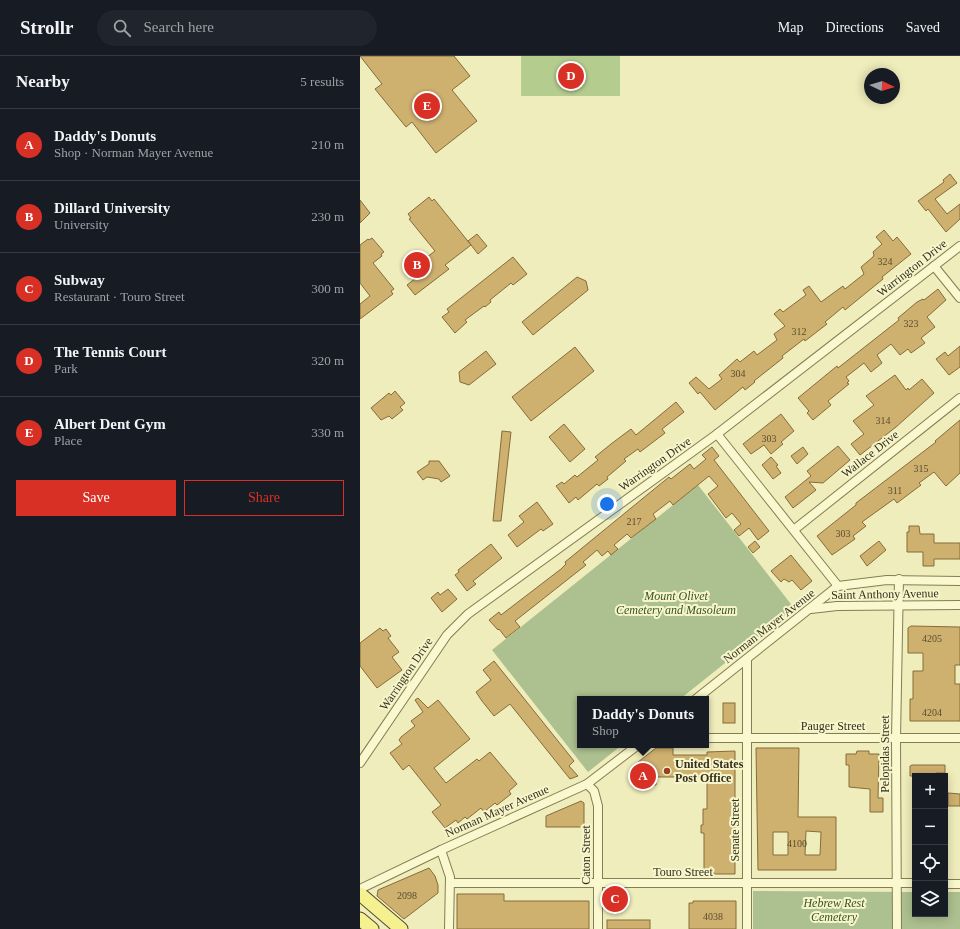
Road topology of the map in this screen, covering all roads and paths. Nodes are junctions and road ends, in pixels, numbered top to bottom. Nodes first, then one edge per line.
1 (960, 246) edge
2 (934, 266) junction
3 (960, 298) edge
4 (960, 398) edge
5 (717, 434) junction
6 (794, 529) junction
7 (899, 579) junction
8 (960, 581) edge
9 (838, 586) junction
10 (960, 605) edge
11 (898, 606) junction
12 (810, 610) junction
13 (747, 659) junction
14 (700, 696) edge
15 (709, 738) edge
16 (747, 738) junction
17 (896, 738) junction
18 (960, 738) edge
19 (634, 748) edge
20 (360, 763) edge
21 (587, 784) junction
22 (441, 850) junction
23 (450, 883) junction
24 (897, 883) junction
25 (912, 883) edge
26 (598, 884) junction
27 (747, 884) junction
28 (948, 884) edge
29 (960, 884) edge
30 (360, 889) edge
31 (360, 894) edge
32 (360, 919) edge
33 (372, 929) edge
34 (401, 929) edge
35 (449, 929) edge
36 (598, 929) edge
37 (747, 929) edge
38 (897, 929) edge

1 - 2 street, Warrington Drive
2 - 3 street
2 - 5 street, Warrington Drive
4 - 6 street, Wallace Drive
5 - 6 street
5 - 20 street, Warrington Drive
6 - 9 street
7 - 8 street, Saint Anthony Avenue
7 - 9 street, Saint Anthony Avenue
7 - 11 street, Pelopidas Street
9 - 12 street, Norman Mayer Avenue
10 - 11 street, Saint Anthony Avenue
11 - 12 street, Saint Anthony Avenue
11 - 17 street, Pelopidas Street
12 - 13 street, Norman Mayer Avenue
13 - 14 street, Norman Mayer Avenue
13 - 16 street, Senate Street
15 - 16 street, Pauger Street
16 - 17 street, Pauger Street
16 - 27 street, Senate Street
17 - 18 street, Pauger Street
17 - 24 street, Pelopidas Street
19 - 21 street, Norman Mayer Avenue
21 - 22 street, Norman Mayer Avenue
21 - 26 street, Caton Street
22 - 23 street
22 - 30 street, Norman Mayer Avenue
23 - 26 street, Touro Street
23 - 35 street
24 - 25 street, Touro Street
24 - 27 street, Touro Street
24 - 38 street, Pelopidas Street
26 - 27 street, Touro Street
26 - 36 street, Caton Street
27 - 37 street, Senate Street
28 - 29 street
31 - 34 main road
32 - 33 main road

